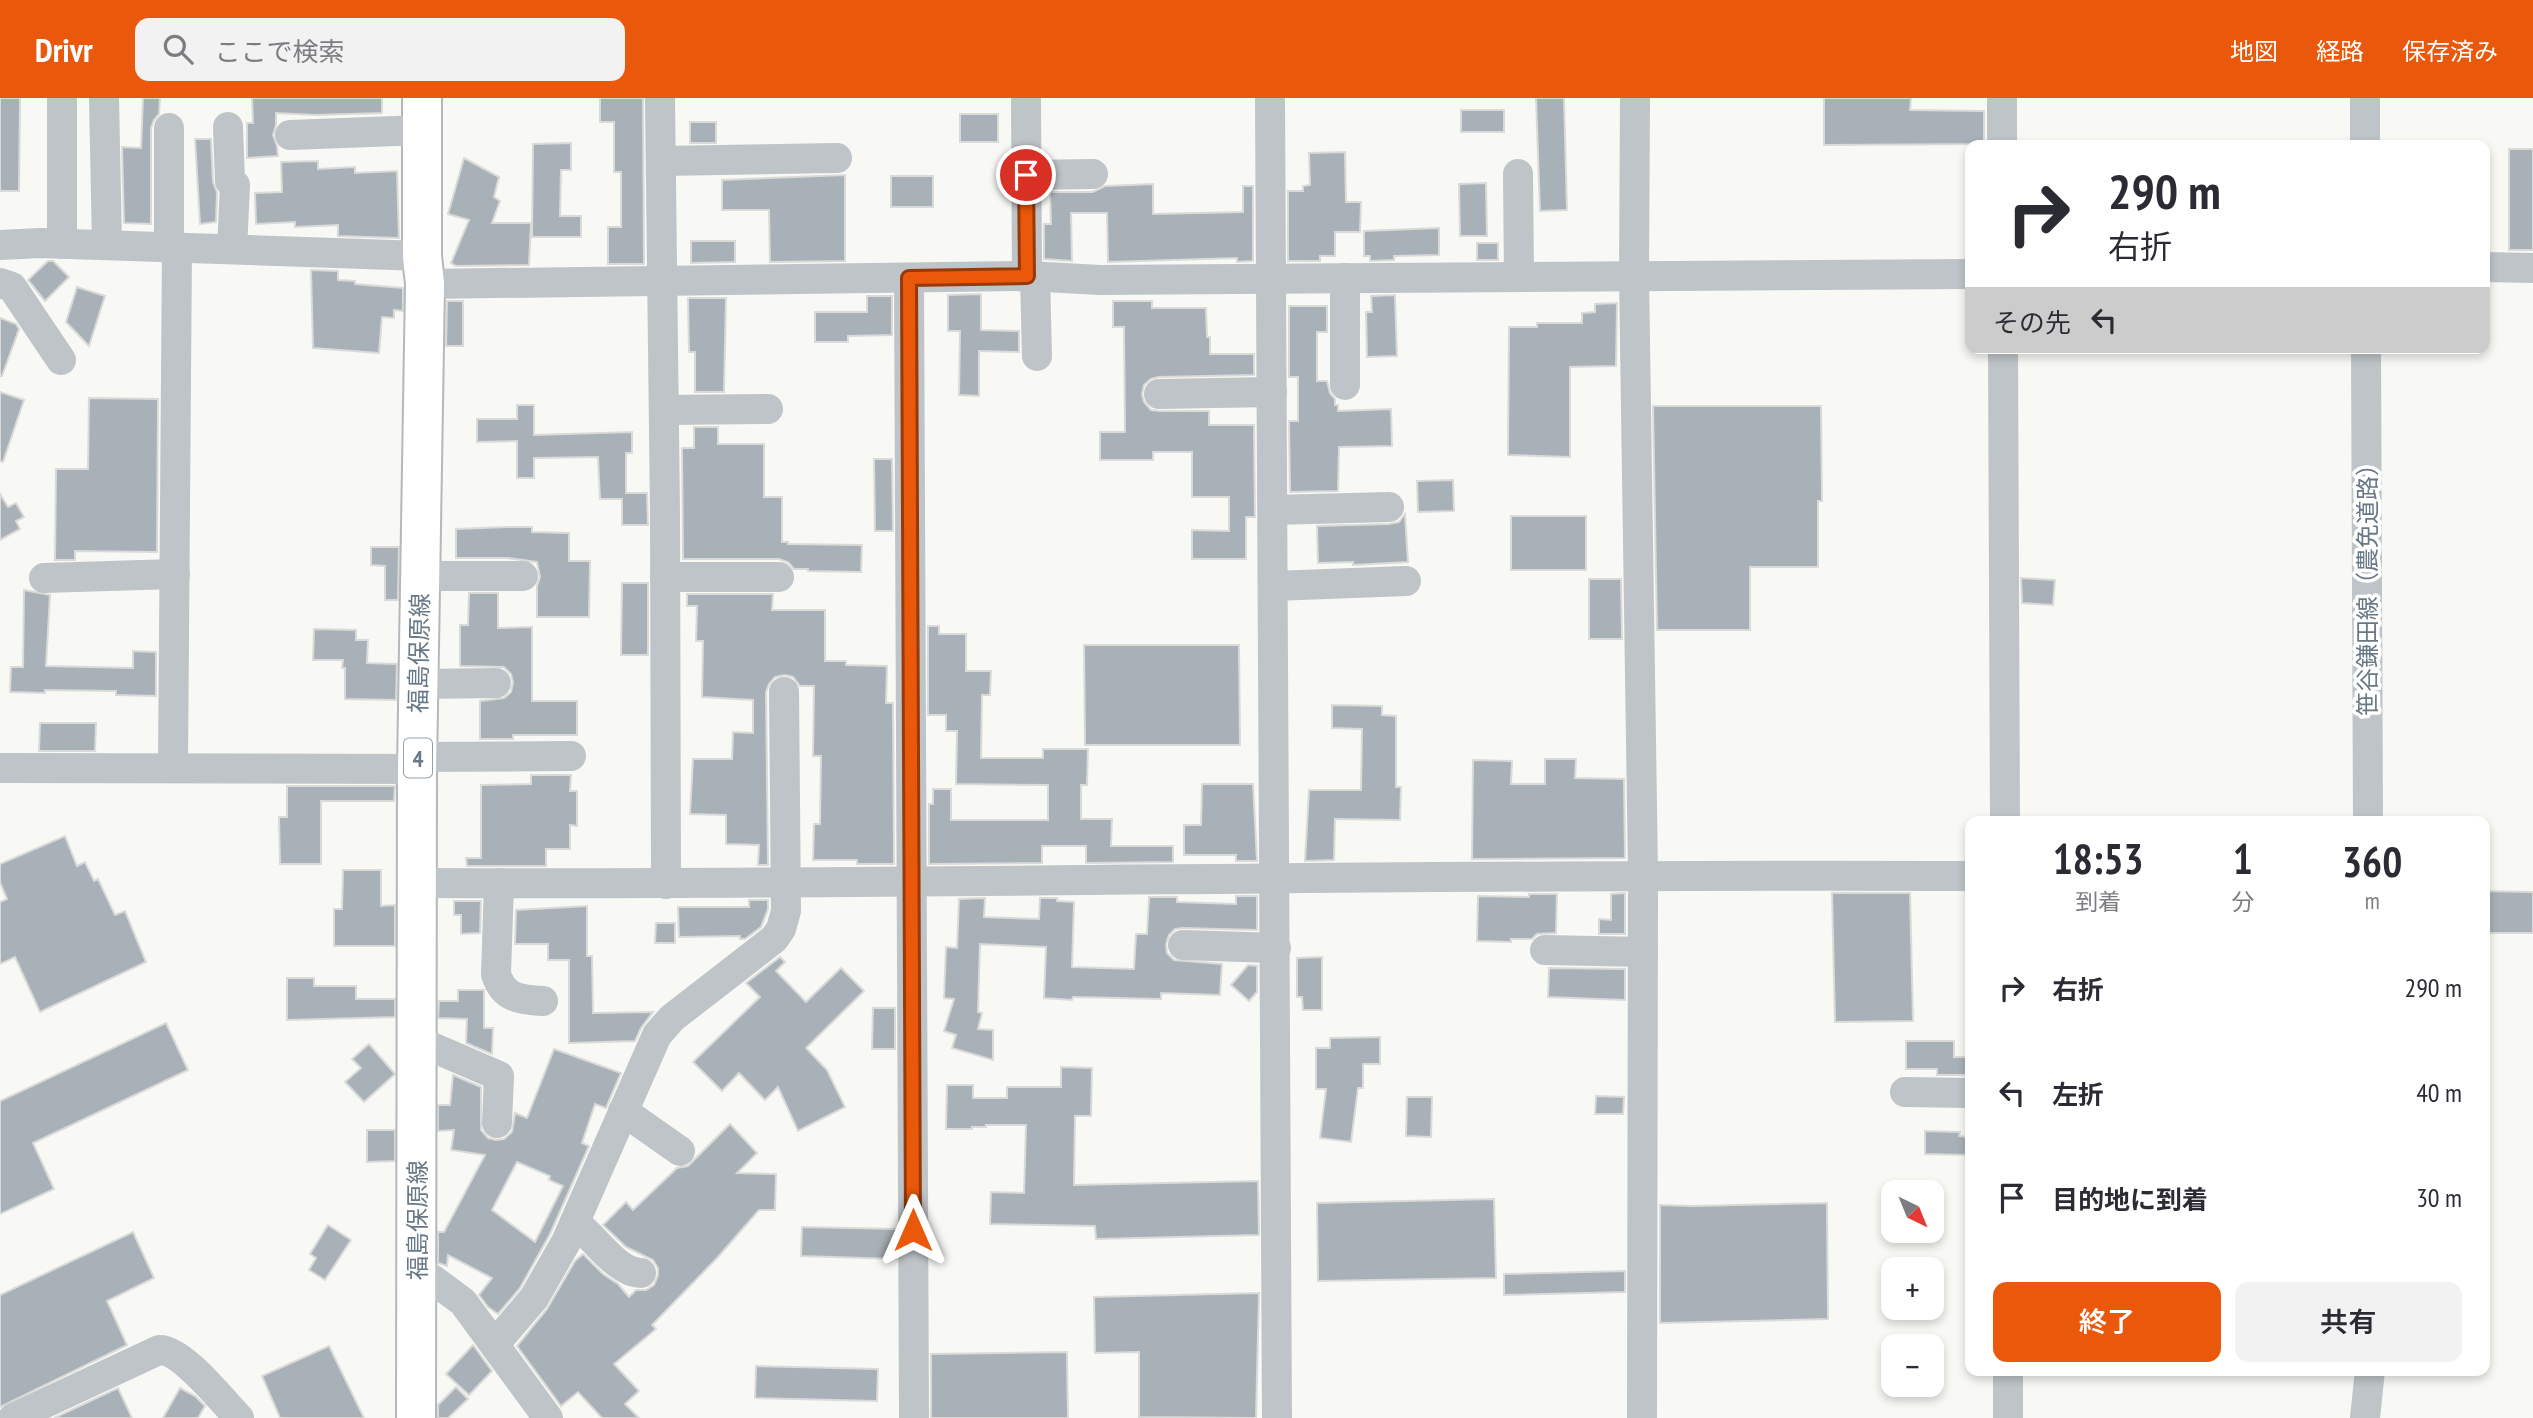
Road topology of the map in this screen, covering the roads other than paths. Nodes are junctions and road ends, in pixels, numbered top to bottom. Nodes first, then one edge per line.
1 (62, 98) edge
2 (104, 98) edge
3 (660, 98) edge
4 (1026, 98) edge
5 (1270, 98) edge
6 (1635, 98) edge
7 (2002, 98) edge
8 (2365, 98) edge
9 (422, 114) edge
10 (228, 127) dead end
11 (169, 128) dead end
12 (290, 135) dead end
13 (2002, 140) edge
14 (2365, 140) edge
15 (837, 158) dead end
16 (661, 161) junction
17 (1093, 174) dead end
18 (1518, 174) dead end
19 (1026, 175) junction
20 (62, 244) junction
21 (0, 245) edge
22 (107, 245) junction
23 (173, 248) junction
24 (232, 249) junction
25 (2490, 267) edge
26 (2533, 268) edge
27 (423, 270) junction
28 (1965, 274) edge
29 (1634, 275) junction
30 (1031, 276) junction
31 (1520, 276) junction
32 (909, 278) junction
33 (1271, 278) junction
34 (1345, 278) junction
35 (662, 282) junction
36 (0, 283) edge
37 (2003, 354) edge
38 (2366, 354) edge
39 (1037, 356) dead end
40 (61, 360) dead end
41 (1345, 385) dead end
42 (1272, 392) junction
43 (1159, 394) dead end
44 (768, 409) dead end
45 (664, 410) junction
46 (1389, 507) dead end
47 (1273, 510) junction
48 (175, 574) junction
49 (420, 576) junction
50 (523, 576) dead end
51 (665, 577) junction
52 (779, 577) dead end
53 (44, 578) dead end
54 (1405, 581) dead end
55 (1274, 586) junction
56 (496, 683) dead end
57 (419, 684) junction
58 (784, 692) dead end
59 (571, 755) dead end
60 (417, 763) junction
61 (1, 766) edge
62 (173, 768) junction
63 (2005, 816) edge
64 (2368, 816) edge
65 (1643, 874) junction
66 (1965, 876) edge
67 (1276, 878) junction
68 (912, 882) junction
69 (419, 883) junction
70 (499, 883) junction
71 (785, 883) junction
72 (666, 884) junction
73 (1183, 945) dead end
74 (1276, 948) junction
75 (1545, 950) dead end
76 (1643, 952) junction
77 (543, 1001) dead end
78 (418, 1041) junction
79 (1905, 1092) dead end
80 (1965, 1093) edge
81 (623, 1111) junction
82 (498, 1123) dead end
83 (680, 1152) dead end
84 (576, 1222) junction
85 (641, 1273) dead end
86 (417, 1277) junction
87 (495, 1344) junction
88 (2008, 1376) edge
89 (2370, 1376) edge
90 (13, 1418) edge
91 (239, 1418) edge
92 (416, 1418) edge
93 (548, 1418) edge
94 (914, 1418) edge
95 (1277, 1418) edge
96 (1642, 1418) edge
97 (2008, 1418) edge
98 (2365, 1418) edge

1 - 20 street
2 - 22 street
3 - 16 street
4 - 19 street
5 - 33 street
6 - 29 street
7 - 13 street
8 - 14 street
9 - 12 street
9 - 27 main road, 福島保原線 / 4
10 - 24 street
11 - 23 street
15 - 16 street
16 - 35 street
17 - 19 street
18 - 31 street
19 - 30 street
20 - 21 street
20 - 22 street
22 - 23 street
23 - 24 street
23 - 48 street
24 - 27 street
25 - 26 street
27 - 35 street
27 - 49 main road, 福島保原線 / 4
28 - 29 street
29 - 31 street
29 - 65 street
30 - 32 street
30 - 33 street
30 - 39 street
31 - 34 street
32 - 35 street
32 - 68 street
33 - 34 street
33 - 42 street
34 - 41 street
35 - 45 street
36 - 40 street
37 - 63 street
38 - 64 street, 笹谷鎌田線（農免道路）
42 - 43 street
42 - 47 street
44 - 45 street
45 - 51 street
46 - 47 street
47 - 55 street
48 - 53 street
48 - 62 street
49 - 50 street
49 - 57 main road, 福島保原線 / 4
51 - 52 street
51 - 72 street
54 - 55 street
55 - 67 street
56 - 57 street
57 - 60 main road, 福島保原線 / 4
58 - 71 street
59 - 60 street
60 - 62 street
60 - 69 main road, 福島保原線 / 4
61 - 62 street
65 - 66 street
65 - 67 street
65 - 76 street
67 - 68 street
67 - 74 street
68 - 71 street
68 - 94 street
69 - 70 street
69 - 78 main road, 福島保原線 / 4
70 - 72 street
70 - 77 street
71 - 72 street
71 - 81 street
73 - 74 street
74 - 95 street
75 - 76 street
76 - 96 street
78 - 82 street
78 - 86 main road, 福島保原線 / 4
79 - 80 street
81 - 83 street
81 - 84 street
84 - 85 street
84 - 87 street
86 - 87 street
86 - 92 main road, 福島保原線 / 4
87 - 93 street
88 - 97 street
89 - 98 street
90 - 91 street

